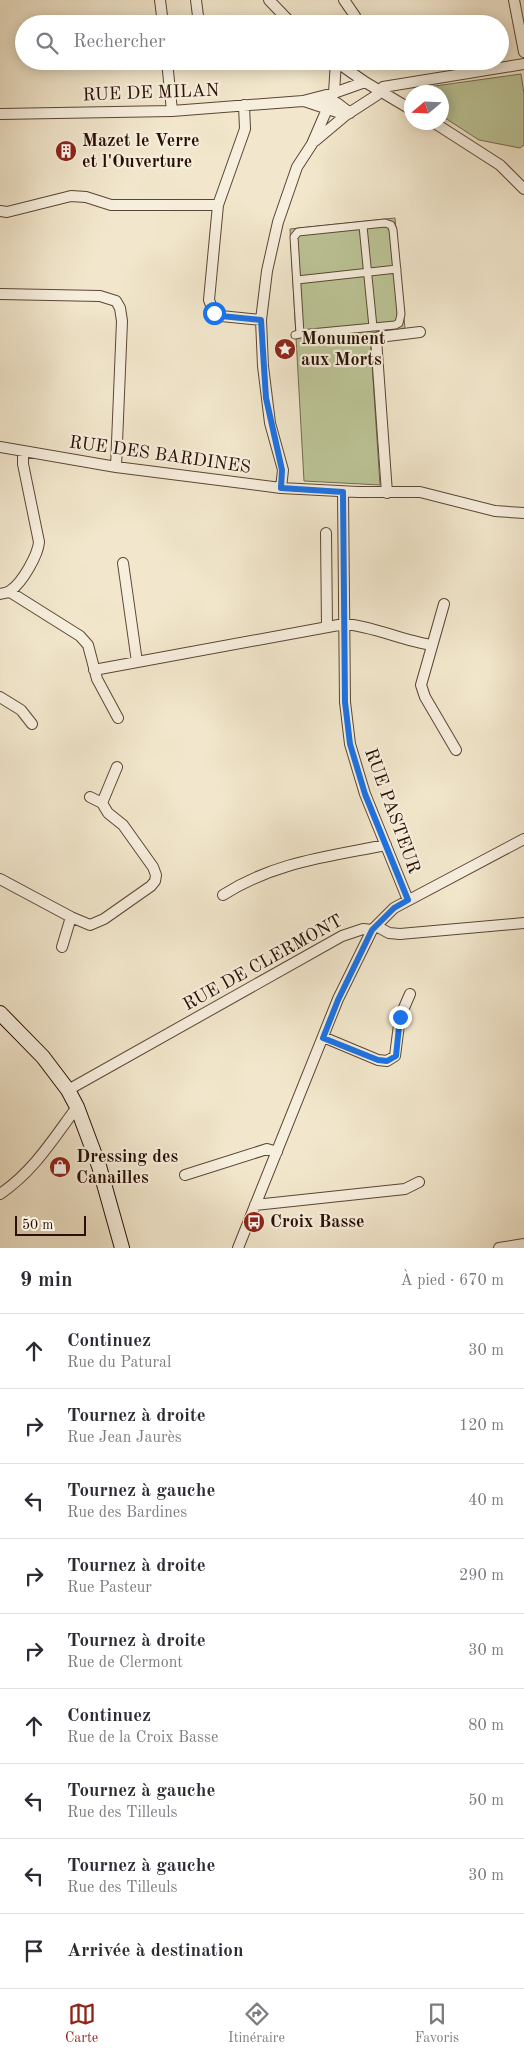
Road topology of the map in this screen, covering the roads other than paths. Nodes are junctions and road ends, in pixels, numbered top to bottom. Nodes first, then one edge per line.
1 (160, 0) edge
2 (196, 0) edge
3 (269, 0) edge
4 (344, 0) edge
5 (514, 0) edge
6 (162, 15) edge
7 (198, 15) edge
8 (283, 15) edge
9 (354, 15) edge
10 (524, 52) edge
11 (524, 64) edge
12 (509, 66) edge
13 (168, 70) edge
14 (337, 70) edge
15 (348, 70) edge
16 (485, 70) edge
17 (365, 82) junction
18 (380, 91) junction
19 (329, 100) junction
20 (404, 105) edge
21 (244, 106) junction
22 (172, 110) junction
23 (0, 114) edge
24 (348, 114) junction
25 (445, 130) edge
26 (312, 144) junction
27 (524, 189) edge
28 (218, 205) junction
29 (0, 211) edge
30 (363, 226) junction
31 (397, 269) junction
32 (368, 272) junction
33 (297, 280) junction
34 (0, 294) edge
35 (261, 320) junction
36 (373, 327) junction
37 (420, 332) dead end
38 (0, 447) edge
39 (23, 452) junction
40 (116, 467) junction
41 (281, 488) junction
42 (343, 492) junction
43 (387, 493) junction
44 (524, 513) edge
45 (326, 533) dead end
46 (123, 563) dead end
47 (5, 593) edge
48 (444, 604) dead end
49 (344, 624) junction
50 (327, 627) junction
51 (432, 645) junction
52 (137, 662) junction
53 (94, 670) junction
54 (0, 697) edge
55 (118, 718) dead end
56 (32, 724) dead end
57 (456, 750) dead end
58 (117, 767) dead end
59 (90, 797) dead end
60 (102, 803) junction
61 (524, 839) edge
62 (386, 845) junction
63 (0, 880) edge
64 (223, 895) dead end
65 (408, 900) junction
66 (71, 917) junction
67 (524, 924) edge
68 (374, 928) junction
69 (62, 947) dead end
70 (410, 994) dead end
71 (0, 1013) edge
72 (323, 1038) junction
73 (68, 1090) junction
74 (77, 1107) junction
75 (277, 1152) junction
76 (99, 1166) junction
77 (185, 1175) dead end
78 (418, 1182) dead end
79 (0, 1194) edge
80 (255, 1205) junction
81 (524, 1244) edge
82 (113, 1248) edge
83 (122, 1248) edge
84 (238, 1248) edge
85 (500, 1248) edge

1 - 6 street
2 - 7 street
3 - 8 street
4 - 9 street
5 - 10 street
11 - 12 street
13 - 22 street
14 - 19 street
15 - 17 street
16 - 18 street
17 - 18 street
17 - 19 street, RUE DE MILAN
18 - 20 street
18 - 24 street
19 - 21 street, RUE DE MILAN
19 - 24 street
19 - 26 street
21 - 22 street, RUE DE MILAN
21 - 28 street
22 - 23 street, RUE DE MILAN
24 - 26 street
25 - 27 street
26 - 35 street
28 - 29 street
28 - 35 street
30 - 31 street
30 - 32 street
30 - 33 street
31 - 32 street
31 - 36 street
32 - 33 street
32 - 36 street
33 - 36 street
34 - 40 street
35 - 41 street
37 - 43 street
38 - 39 street, RUE DES BARDINES
39 - 40 street, RUE DES BARDINES
39 - 47 street
40 - 41 street, RUE DES BARDINES
41 - 42 street, RUE DES BARDINES
42 - 43 street, RUE DES BARDINES
42 - 49 street, RUE PASTEUR
43 - 44 street, RUE DES BARDINES
45 - 50 street
46 - 52 street
47 - 53 street
48 - 51 street
49 - 50 street
49 - 51 street
49 - 62 street, RUE PASTEUR
50 - 52 street
51 - 57 street
52 - 53 street
53 - 55 street
54 - 56 street
58 - 60 street
59 - 60 street
60 - 66 street
61 - 65 street
62 - 64 street
62 - 65 street, RUE PASTEUR
63 - 66 street
65 - 68 street
66 - 69 street
67 - 68 street
68 - 72 street
68 - 73 street, RUE DE CLERMONT
70 - 72 street
71 - 73 main road
72 - 75 street
73 - 74 main road
74 - 76 main road
74 - 79 street
75 - 77 street
75 - 80 street
76 - 82 main road
76 - 83 main road
78 - 80 street
80 - 84 street
81 - 85 street

